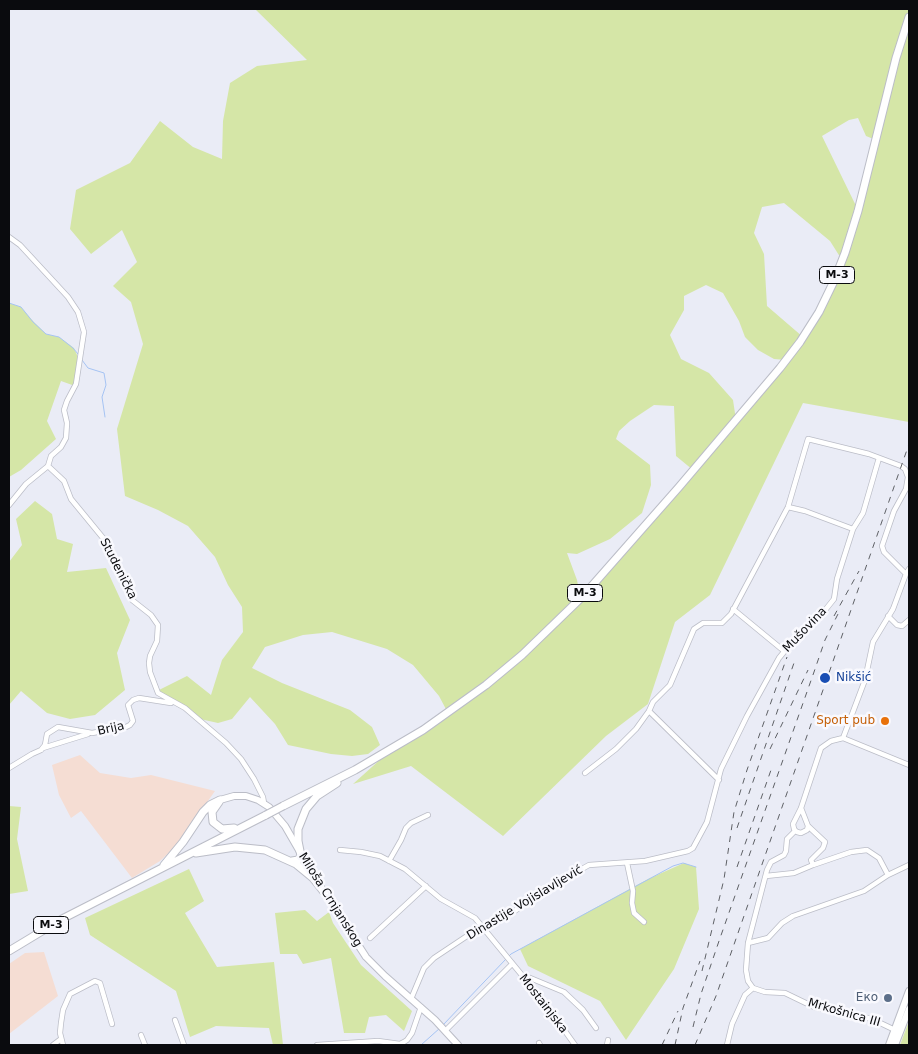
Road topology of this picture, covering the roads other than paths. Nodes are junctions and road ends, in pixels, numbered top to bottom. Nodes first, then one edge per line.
1 (909, 17) edge
2 (9, 237) edge
3 (879, 458) junction
4 (48, 466) junction
5 (9, 504) edge
6 (788, 507) junction
7 (853, 529) junction
8 (908, 571) edge
9 (733, 609) junction
10 (888, 616) junction
11 (909, 620) edge
12 (784, 651) junction
13 (177, 705) junction
14 (649, 711) junction
15 (89, 733) junction
16 (843, 738) junction
17 (44, 748) junction
18 (909, 765) edge
19 (9, 768) edge
20 (585, 773) dead end
21 (346, 774) junction
22 (719, 780) junction
23 (220, 800) junction
24 (264, 803) junction
25 (801, 808) junction
26 (428, 815) dead end
27 (264, 816) junction
28 (808, 826) junction
29 (795, 831) junction
30 (340, 850) dead end
31 (191, 853) junction
32 (301, 854) junction
33 (292, 861) junction
34 (390, 861) junction
35 (627, 863) junction
36 (813, 865) junction
37 (909, 865) edge
38 (160, 869) junction
39 (888, 875) junction
40 (766, 876) junction
41 (426, 886) junction
42 (324, 892) junction
43 (644, 922) dead end
44 (482, 926) junction
45 (370, 938) dead end
46 (748, 943) junction
47 (9, 951) edge
48 (512, 963) junction
49 (521, 975) junction
50 (753, 988) junction
51 (909, 991) edge
52 (411, 999) junction
53 (421, 1008) junction
54 (909, 1009) edge
55 (175, 1020) dead end
56 (112, 1024) dead end
57 (596, 1028) dead end
58 (444, 1030) junction
59 (895, 1030) junction
60 (141, 1035) dead end
61 (61, 1040) junction
62 (337, 1044) edge
63 (402, 1044) edge
64 (53, 1045) edge
65 (63, 1045) edge
66 (145, 1045) edge
67 (184, 1045) edge
68 (317, 1045) edge
69 (458, 1045) edge
70 (575, 1045) edge
71 (727, 1045) edge
72 (889, 1045) edge
73 (895, 1045) edge

1 - 21 main road, M-3
2 - 4 street
3 - 6 street
3 - 7 street
3 - 8 street
4 - 5 street
4 - 13 street, Studenička
6 - 7 street
6 - 9 street
7 - 12 street, Mušovina
8 - 10 street
9 - 12 street
9 - 14 street
10 - 11 street
10 - 16 street
12 - 22 street, Mušovina
13 - 15 street, Brija
13 - 24 street, Studenička
14 - 20 street
14 - 22 street
15 - 17 street
15 - 17 street, Brija
16 - 18 street
16 - 25 street
17 - 19 street, Brija
21 - 27 main road, M-3, bridge
21 - 32 main road
22 - 35 street, Dinastije Vojislavljević
23 - 24 main road
23 - 27 main road
23 - 38 main road
24 - 32 main road, Miloša Crnjanskog
25 - 28 street
25 - 29 street
26 - 34 street
27 - 31 main road, M-3
28 - 29 street
28 - 36 street
29 - 40 street
30 - 34 street
31 - 33 main road
31 - 38 main road, M-3
32 - 33 main road
32 - 42 main road, Miloša Crnjanskog
33 - 42 main road
34 - 41 street
35 - 43 street
35 - 44 street, Dinastije Vojislavljević
36 - 39 street
36 - 40 street
37 - 39 street
38 - 47 main road, M-3
39 - 46 street
40 - 46 street
41 - 44 street
41 - 45 street
42 - 52 main road, Miloša Crnjanskog
44 - 48 street, Mostainjska
44 - 52 street, Dinastije Vojislavljević
46 - 50 street
48 - 49 street, Mostainjska
48 - 58 street
49 - 57 street
49 - 70 street, Mostainjska
50 - 59 street, Mrkošnica III
50 - 71 street
51 - 59 main road
52 - 53 main road, Miloša Crnjanskog
53 - 58 main road, Miloša Crnjanskog
53 - 63 street
54 - 73 main road
55 - 67 street
56 - 61 street
58 - 69 main road
59 - 72 main road
60 - 66 street
61 - 64 street
61 - 65 street
62 - 63 street
62 - 68 street

